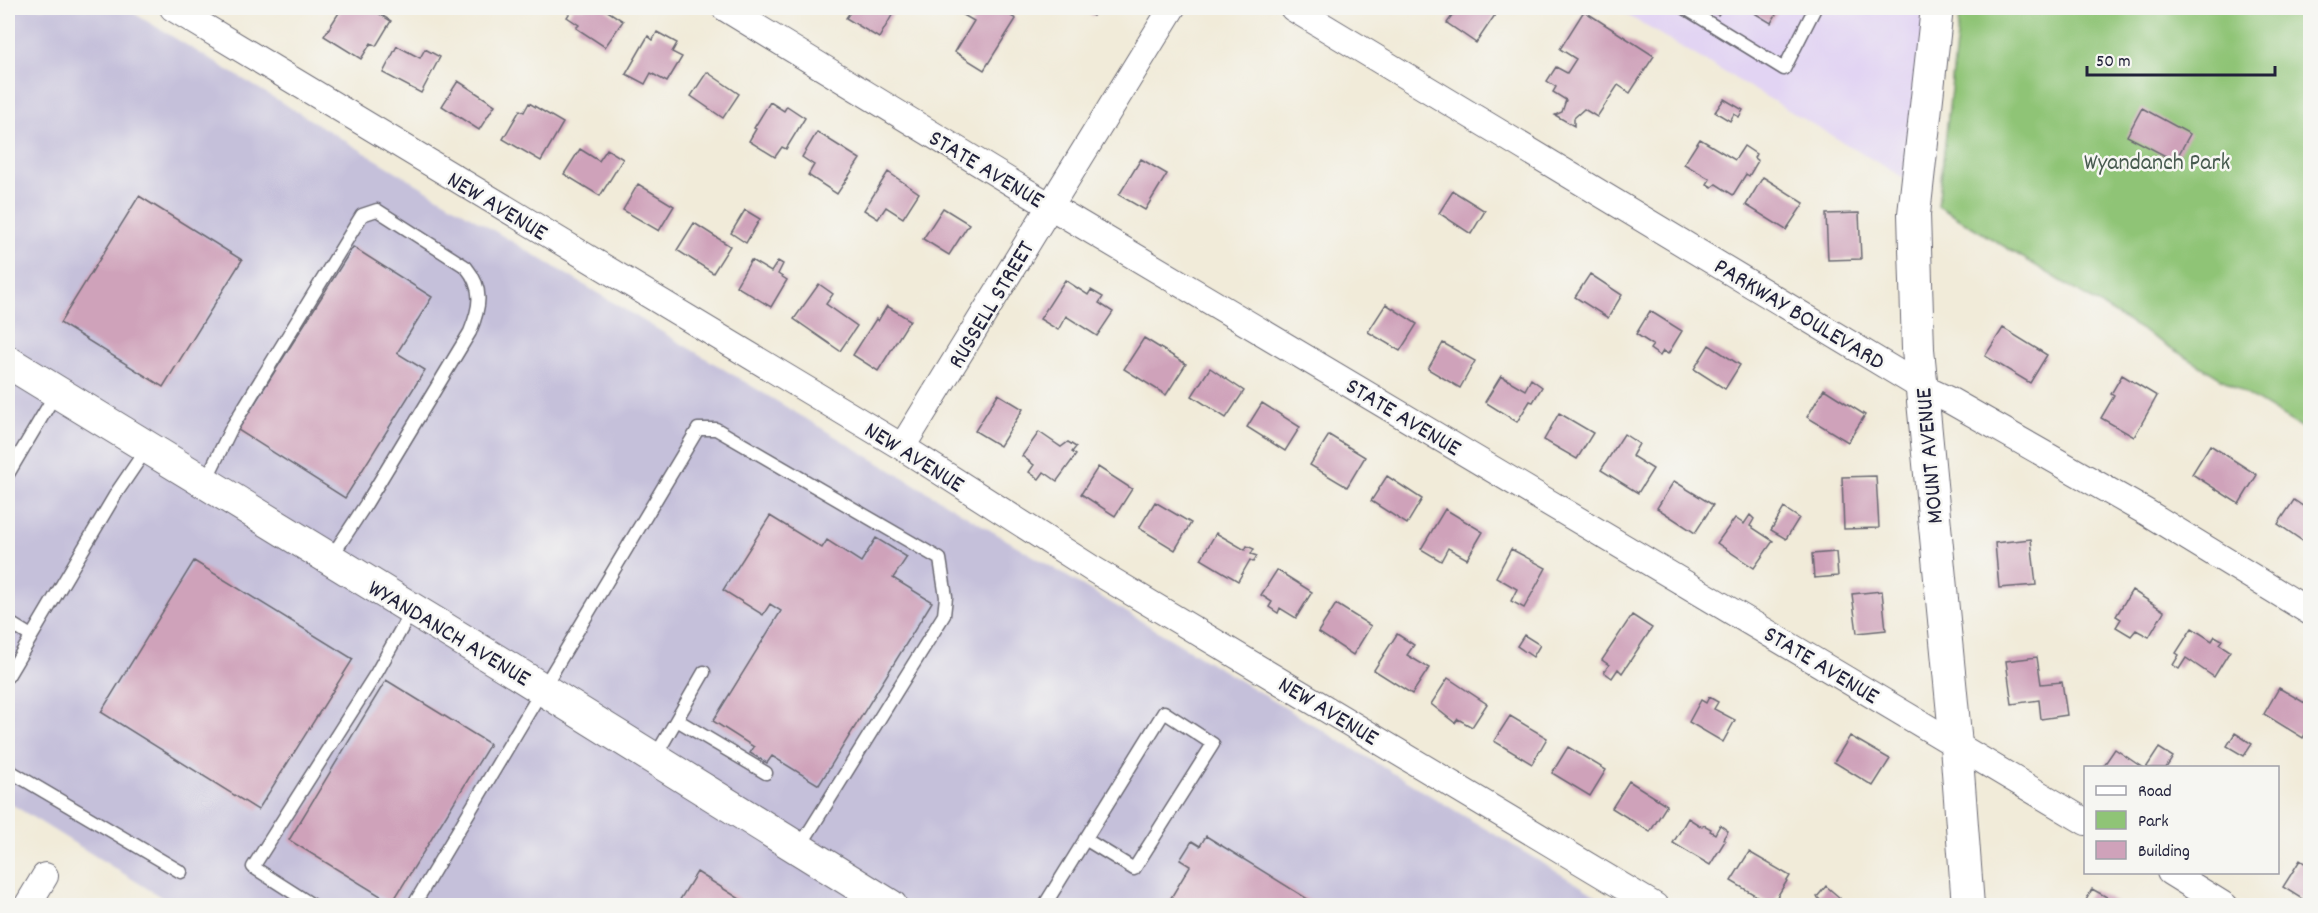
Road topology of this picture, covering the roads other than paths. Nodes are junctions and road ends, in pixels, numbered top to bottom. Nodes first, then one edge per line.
1 (173, 8) edge
2 (725, 8) edge
3 (1172, 8) edge
4 (1293, 8) edge
5 (1685, 8) edge
6 (1815, 8) edge
7 (1937, 8) edge
8 (1050, 206) junction
9 (9, 366) edge
10 (1923, 388) junction
11 (56, 392) junction
12 (148, 447) junction
13 (902, 447) junction
14 (8, 474) edge
15 (205, 483) junction
16 (330, 559) junction
17 (412, 609) junction
18 (2310, 612) edge
19 (8, 622) edge
20 (31, 636) junction
21 (704, 672) dead end
22 (8, 676) edge
23 (543, 689) junction
24 (677, 720) junction
25 (1956, 744) junction
26 (655, 758) junction
27 (8, 770) edge
28 (766, 773) dead end
29 (2084, 821) edge
30 (1085, 839) junction
31 (799, 848) junction
32 (181, 872) dead end
33 (2172, 874) edge
34 (45, 876) dead end
35 (881, 903) edge
36 (27, 906) edge
37 (314, 906) edge
38 (413, 906) edge
39 (1044, 906) edge
40 (1655, 906) edge
41 (1968, 906) edge
42 (2225, 906) edge

1 - 13 street, NEW AVENUE
2 - 8 street, STATE AVENUE
3 - 8 street, RUSSELL STREET
4 - 10 street, PARKWAY BOULEVARD
5 - 6 lane
7 - 10 street, MOUNT AVENUE
8 - 13 street, RUSSELL STREET
8 - 25 street, STATE AVENUE
9 - 11 street, WYANDANCH AVENUE
10 - 18 street, PARKWAY BOULEVARD
10 - 25 street, MOUNT AVENUE
11 - 12 street, WYANDANCH AVENUE
11 - 14 lane
12 - 15 street, WYANDANCH AVENUE
12 - 20 lane
13 - 40 street, NEW AVENUE
15 - 16 street, WYANDANCH AVENUE
15 - 16 lane
16 - 17 street, WYANDANCH AVENUE
17 - 23 street, WYANDANCH AVENUE
17 - 37 lane
19 - 20 lane
20 - 22 lane
21 - 24 lane
23 - 26 street, WYANDANCH AVENUE
23 - 31 lane
23 - 38 lane
24 - 26 lane
24 - 28 lane
25 - 29 street, STATE AVENUE
25 - 41 street, MOUNT AVENUE
26 - 31 street, WYANDANCH AVENUE
27 - 32 lane
30 - 30 lane
30 - 39 lane
31 - 35 street, WYANDANCH AVENUE
33 - 42 street
34 - 36 street

